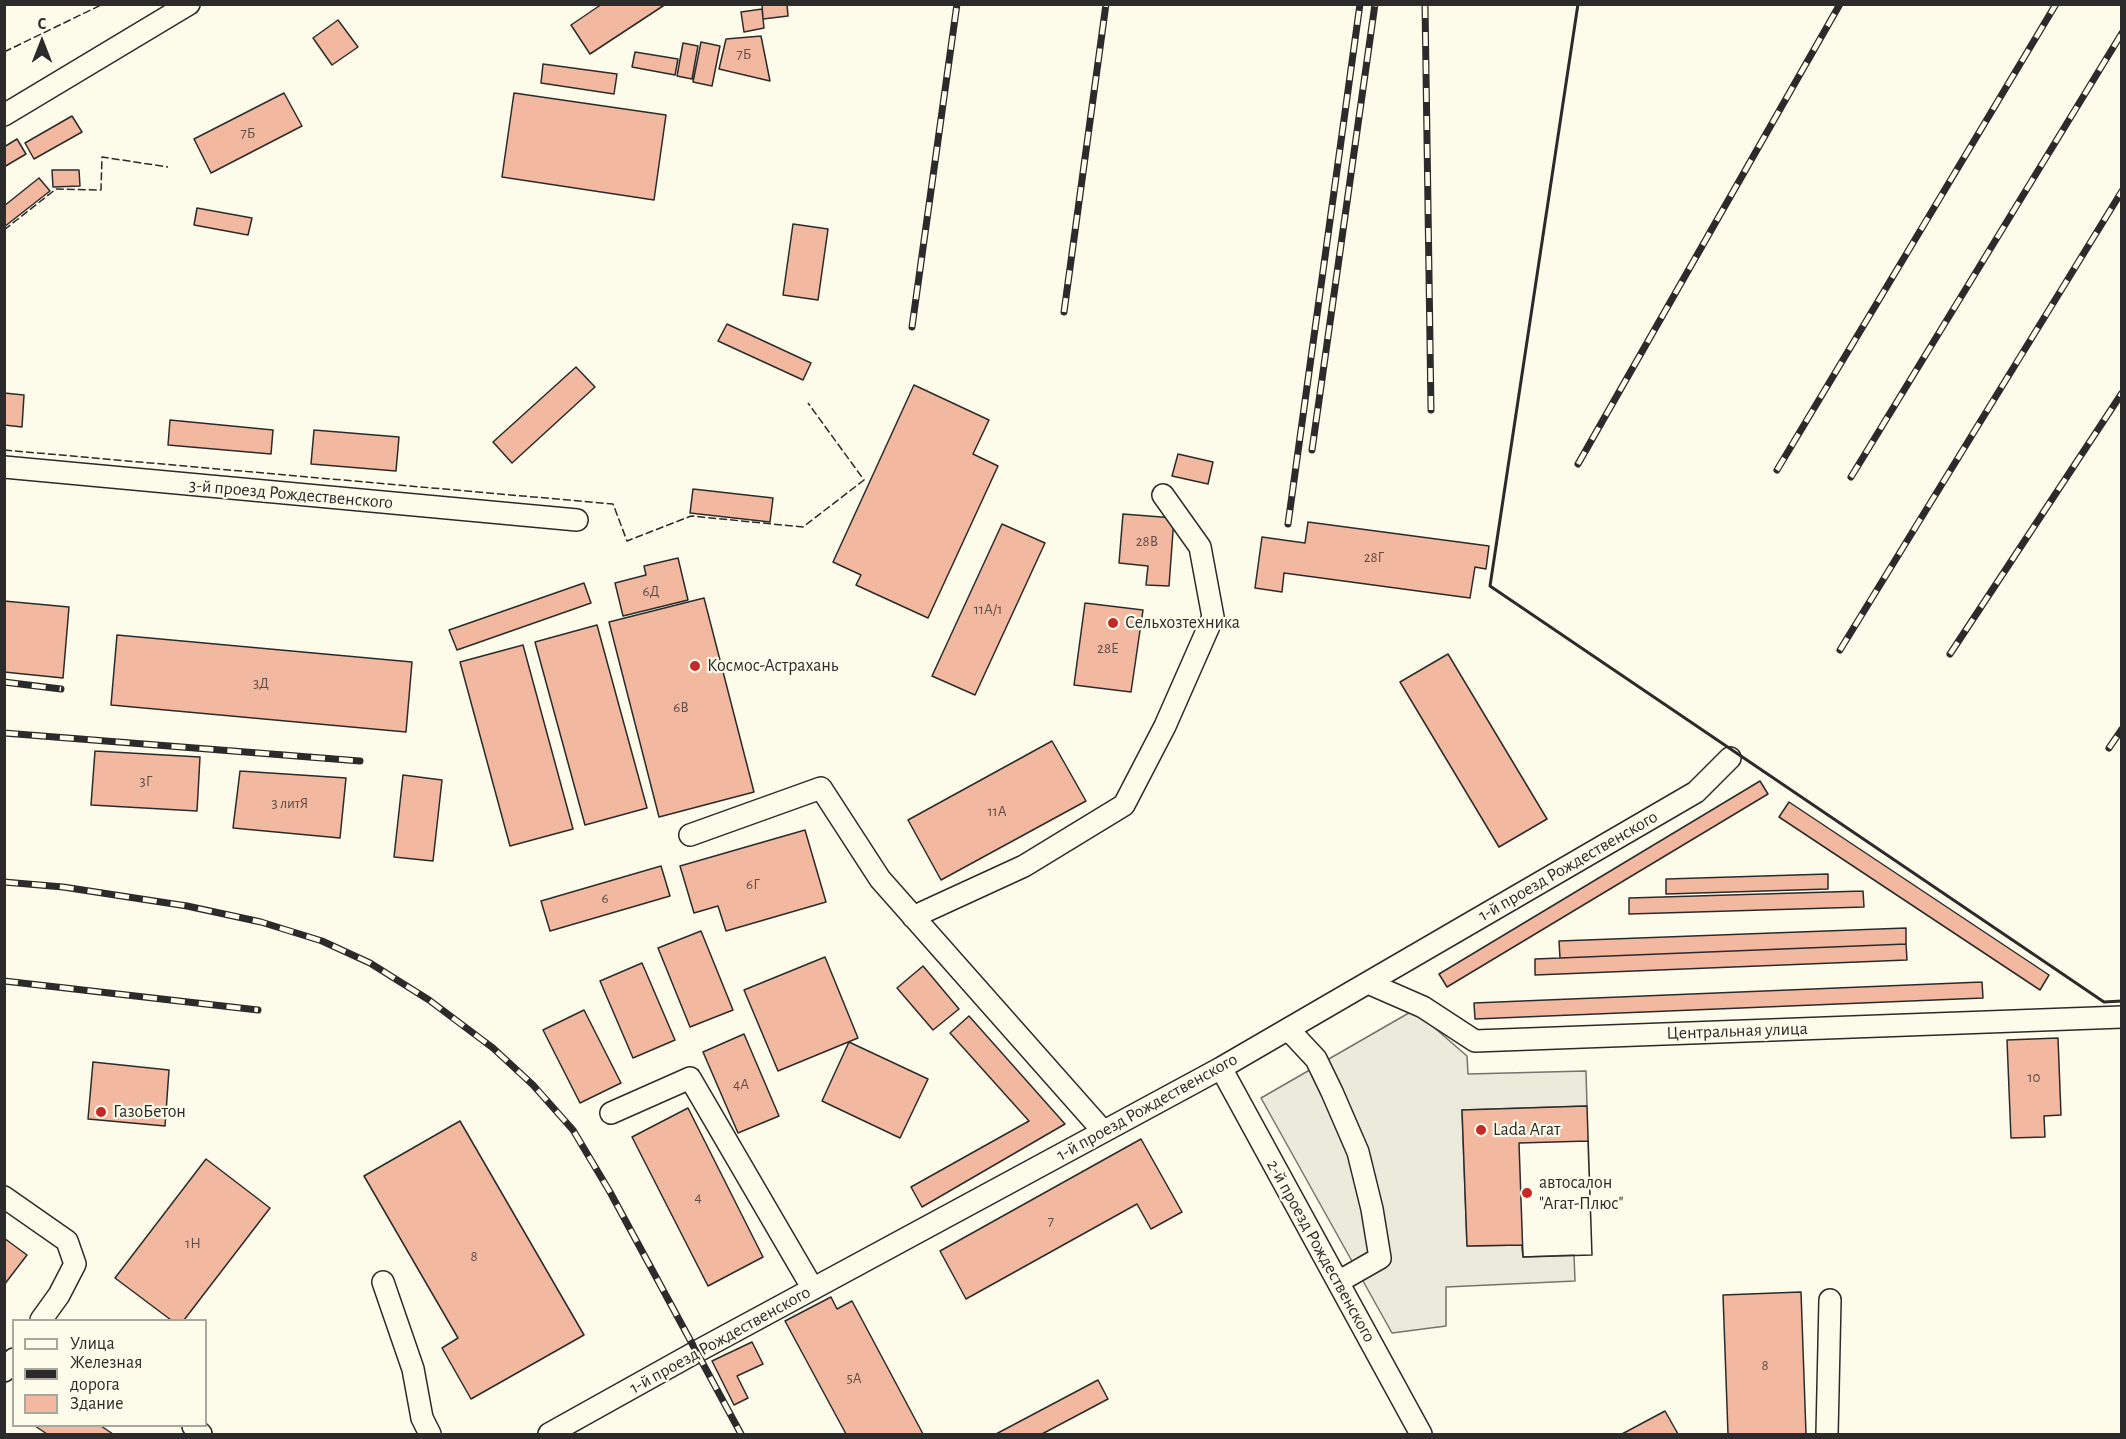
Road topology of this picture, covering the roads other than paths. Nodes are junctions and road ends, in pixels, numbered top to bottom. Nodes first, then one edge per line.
1 (189, 4) edge
2 (4, 115) edge
3 (4, 467) edge
4 (1163, 495) dead end
5 (577, 520) dead end
6 (1730, 758) dead end
7 (690, 834) dead end
8 (913, 917) junction
9 (1368, 982) junction
10 (2121, 1017) edge
11 (1288, 1029) junction
12 (1221, 1068) junction
13 (611, 1113) dead end
14 (1103, 1131) junction
15 (4, 1197) edge
16 (383, 1282) dead end
17 (1338, 1282) junction
18 (813, 1289) junction
19 (1830, 1300) dead end
20 (42, 1319) edge
21 (430, 1434) edge
22 (549, 1434) edge
23 (1421, 1434) edge
24 (1827, 1434) edge

1 - 2 street
3 - 5 street, 3-й проезд Рождественского
4 - 8 street
6 - 9 street, 1-й проезд Рождественского
7 - 8 street
8 - 14 street
9 - 10 street, Центральная улица
9 - 11 street, 1-й проезд Рождественского
11 - 12 street, 1-й проезд Рождественского
11 - 17 street
12 - 14 street, 1-й проезд Рождественского
12 - 17 street, 2-й проезд Рождественского
13 - 18 street
14 - 18 street, 1-й проезд Рождественского
15 - 20 street
16 - 21 street
17 - 23 street, 2-й проезд Рождественского
18 - 22 street, 1-й проезд Рождественского
19 - 24 street

